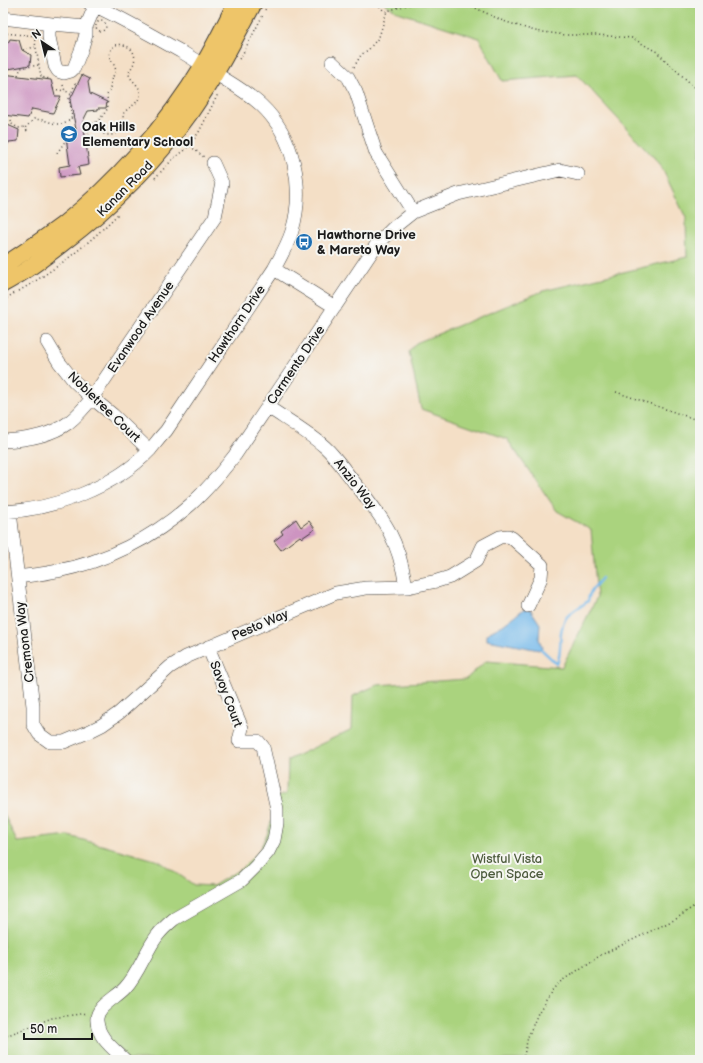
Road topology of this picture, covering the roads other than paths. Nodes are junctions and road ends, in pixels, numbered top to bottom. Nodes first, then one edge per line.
1 (236, 3) edge
2 (254, 3) edge
3 (92, 4) edge
4 (3, 18) edge
5 (52, 24) junction
6 (86, 27) junction
7 (332, 62) dead end
8 (209, 69) junction
9 (213, 163) dead end
10 (578, 174) dead end
11 (413, 212) junction
12 (3, 266) edge
13 (274, 269) junction
14 (3, 284) edge
15 (334, 307) junction
16 (47, 342) dead end
17 (92, 398) junction
18 (268, 407) junction
19 (3, 441) edge
20 (149, 450) junction
21 (6, 512) edge
22 (18, 577) junction
23 (406, 587) junction
24 (528, 606) dead end
25 (208, 647) junction
26 (50, 742) joint
27 (125, 1060) edge

1 - 8 main road, Kanan Road
2 - 8 main road, Kanan Road
3 - 6 street
3 - 8 street, Hawthorn Drive
4 - 5 street
5 - 6 street
5 - 6 street
7 - 11 street
8 - 12 main road, Kanan Road
8 - 13 street, Hawthorn Drive
8 - 14 main road, Kanan Road
9 - 17 street, Evanwood Avenue
10 - 11 street, Carmento Drive
11 - 15 street, Carmento Drive
13 - 15 street
13 - 20 street, Hawthorn Drive
15 - 18 street, Carmento Drive
16 - 17 street, Nobletree Court
17 - 19 street, Evanwood Avenue
17 - 20 street, Nobletree Court
18 - 22 street, Carmento Drive
18 - 23 street, Anzio Way
20 - 21 street, Hawthorn Drive
21 - 22 street, Cremona Way
22 - 26 street, Cremona Way
23 - 24 street, Pesto Way
23 - 25 street, Pesto Way
25 - 26 street, Pesto Way
25 - 27 street, Savoy Court

